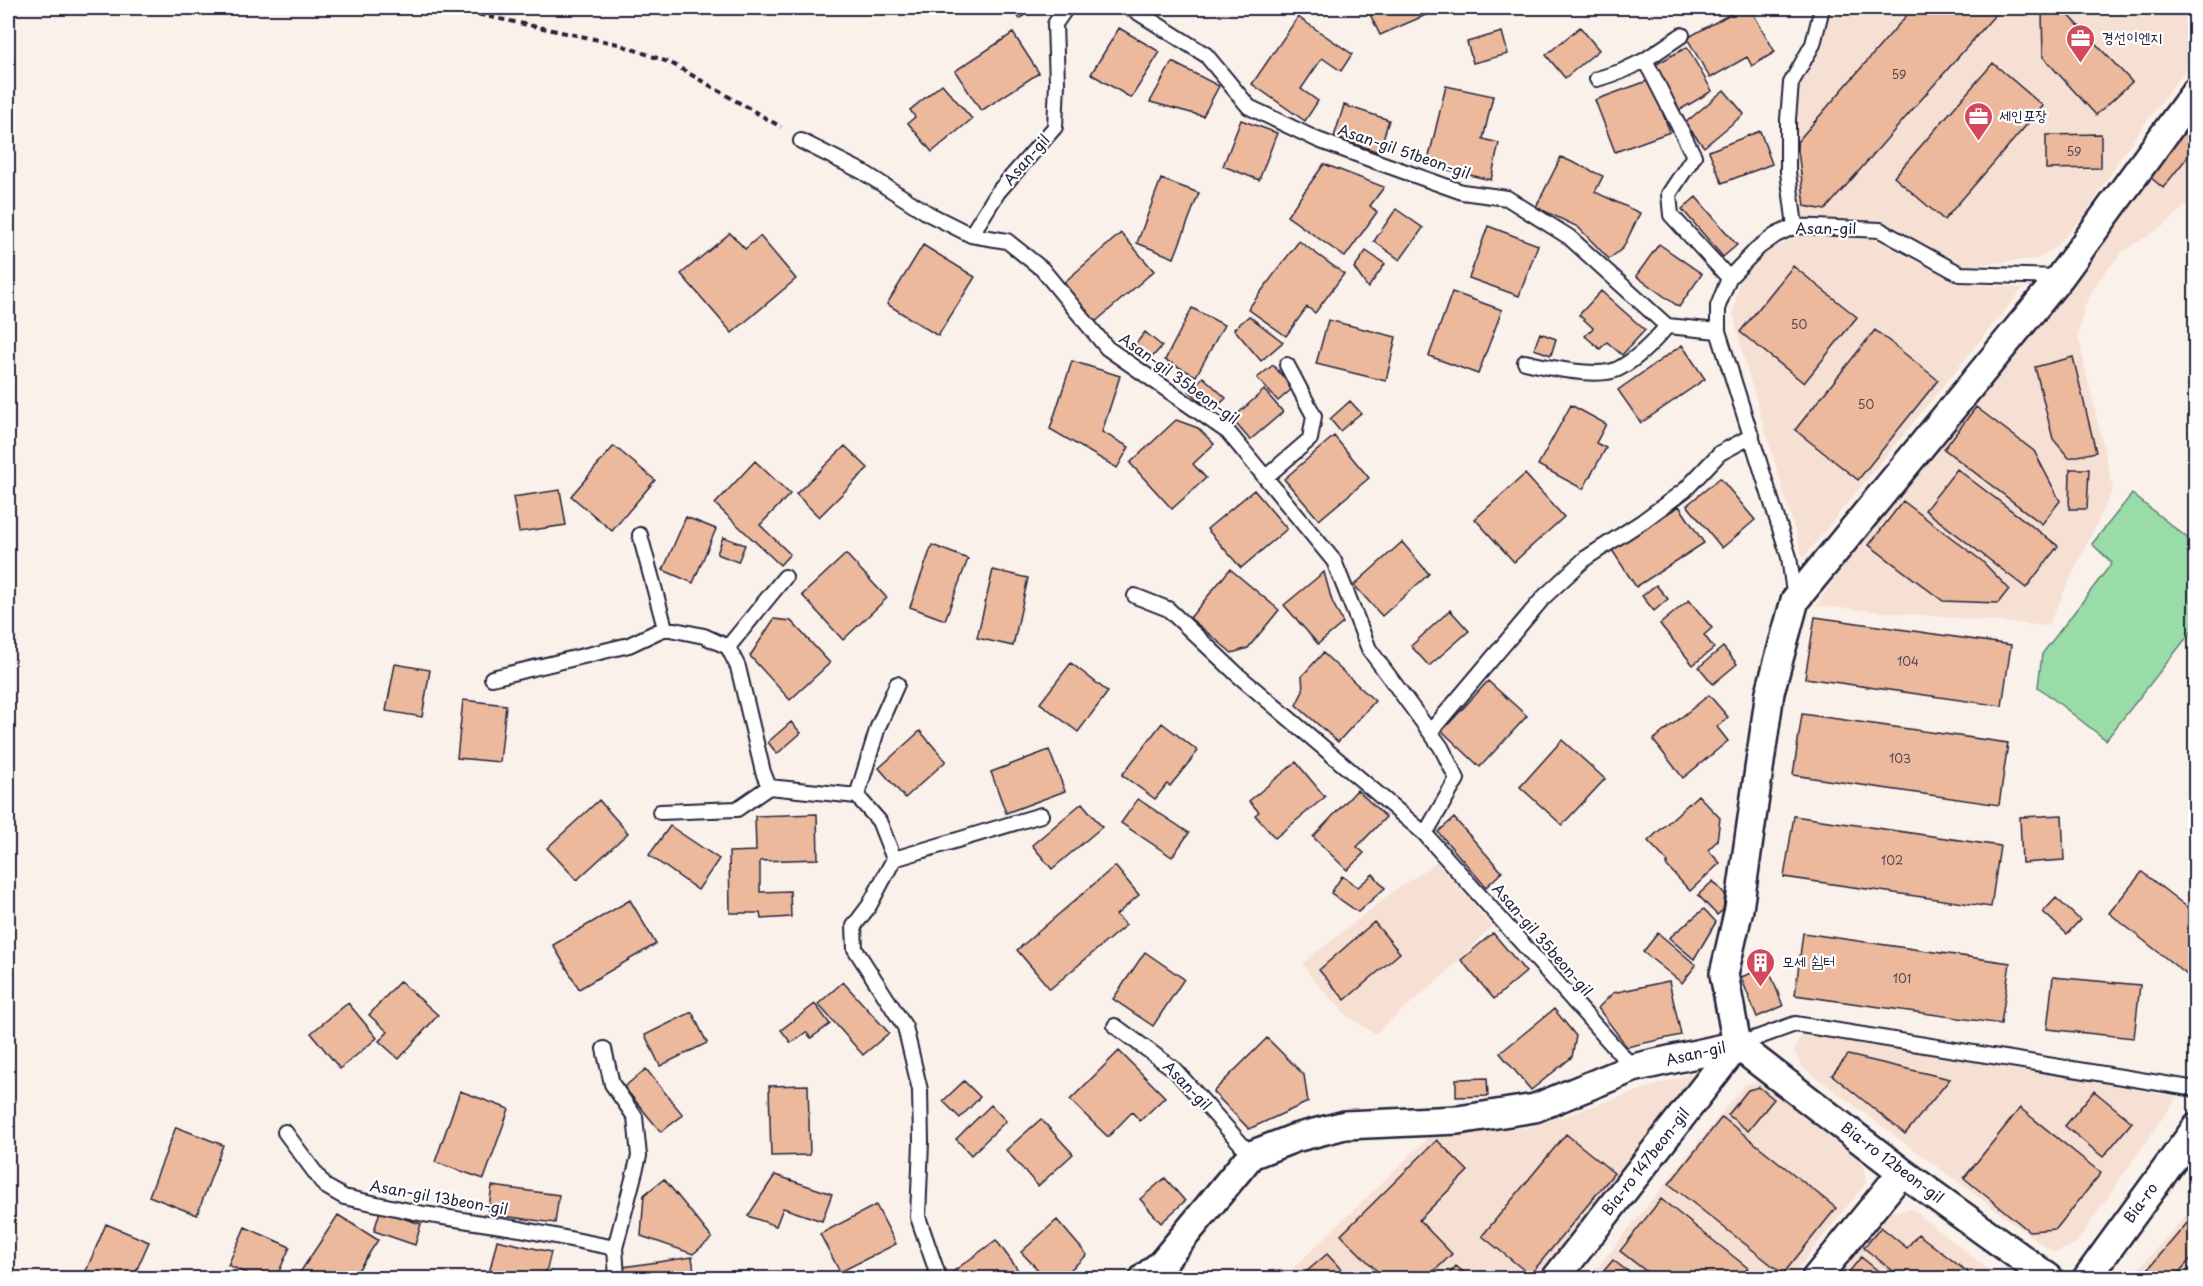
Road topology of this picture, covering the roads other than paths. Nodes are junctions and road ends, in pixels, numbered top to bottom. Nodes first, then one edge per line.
1 (1066, 8) edge
2 (1131, 8) edge
3 (1822, 8) edge
4 (1682, 35) dead end
5 (1646, 60) junction
6 (1597, 79) dead end
7 (2196, 91) edge
8 (801, 141) road end
9 (1795, 226) junction
10 (971, 235) junction
11 (2060, 277) junction
12 (1729, 278) junction
13 (1667, 326) junction
14 (1718, 331) junction
15 (1525, 362) dead end
16 (1287, 365) dead end
17 (1752, 435) junction
18 (1266, 477) junction
19 (640, 536) dead end
20 (785, 577) dead end
21 (1135, 596) dead end
22 (1795, 600) junction
23 (665, 628) junction
24 (728, 647) junction
25 (492, 678) dead end
26 (897, 684) dead end
27 (1430, 732) junction
28 (769, 787) junction
29 (857, 796) junction
30 (660, 812) dead end
31 (1041, 815) dead end
32 (1425, 834) junction
33 (894, 859) junction
34 (1114, 1026) dead end
35 (1737, 1045) junction
36 (604, 1049) dead end
37 (1633, 1068) junction
38 (2196, 1089) edge
39 (2196, 1128) edge
40 (285, 1132) dead end
41 (1251, 1155) junction
42 (1902, 1172) junction
43 (615, 1248) junction
44 (617, 1278) edge
45 (939, 1278) edge
46 (1144, 1278) edge
47 (1556, 1278) edge
48 (1816, 1278) edge
49 (2049, 1278) edge
50 (2087, 1278) edge

1 - 10 lane, Asan-gil
2 - 13 lane, Asan-gil 51beon-gil
3 - 9 lane
4 - 5 lane
5 - 6 lane
5 - 12 lane
7 - 11 street, Asan-gil
8 - 10 lane, Asan-gil 35beon-gil
9 - 11 lane, Asan-gil
9 - 12 lane, Asan-gil
10 - 18 lane, Asan-gil 35beon-gil
11 - 22 street, Asan-gil
12 - 14 lane, Asan-gil
13 - 14 lane
13 - 15 lane
14 - 17 lane, Asan-gil
16 - 18 lane
17 - 22 lane, Asan-gil
17 - 27 lane
18 - 27 lane, Asan-gil 35beon-gil
19 - 23 lane
20 - 24 lane
21 - 32 lane, Asan-gil 35beon-gil
22 - 35 street, Asan-gil
23 - 24 lane
23 - 25 lane
24 - 28 lane
26 - 29 lane
27 - 32 lane, Asan-gil 35beon-gil
28 - 29 lane
28 - 30 lane
29 - 33 lane
31 - 33 lane
32 - 37 lane, Asan-gil 35beon-gil
33 - 45 lane
34 - 41 lane, Asan-gil
35 - 37 street, Asan-gil
35 - 38 lane
35 - 42 street, Bia-ro 12beon-gil
35 - 47 street, Bia-ro 147beon-gil
36 - 43 lane
37 - 41 street, Asan-gil
39 - 50 street, Bia-ro
40 - 43 lane, Asan-gil 13beon-gil
41 - 46 street, Asan-gil
42 - 48 street
42 - 49 street, Bia-ro 12beon-gil
43 - 44 lane

